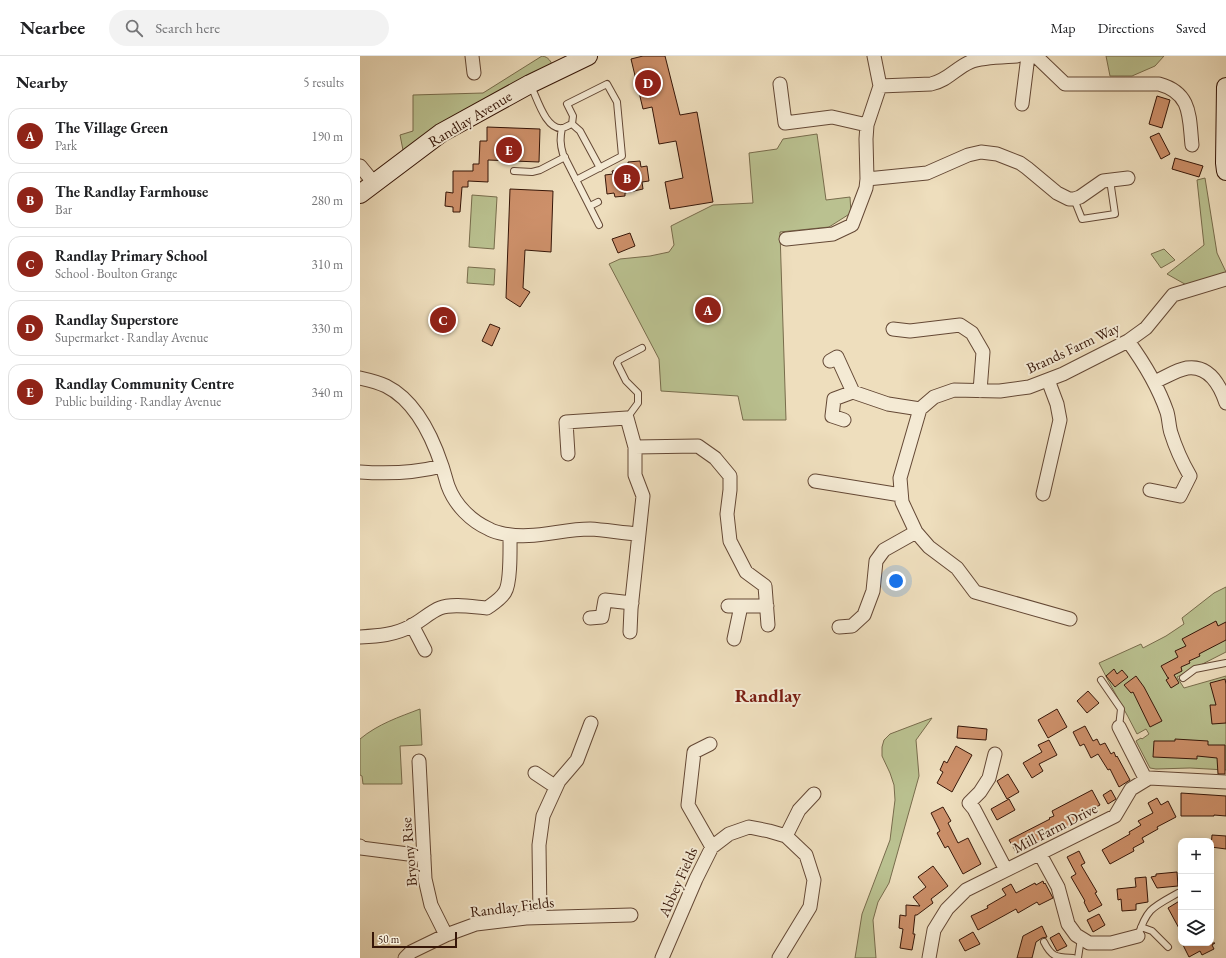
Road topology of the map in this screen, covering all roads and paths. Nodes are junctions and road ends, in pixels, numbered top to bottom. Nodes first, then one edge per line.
1 (472, 56) edge
2 (588, 56) edge
3 (874, 56) edge
4 (1017, 56) edge
5 (1028, 56) edge
6 (1035, 56) edge
7 (474, 74) dead end
8 (530, 84) junction
9 (780, 84) dead end
10 (880, 86) junction
11 (1226, 87) edge
12 (1022, 104) dead end
13 (572, 124) junction
14 (867, 125) junction
15 (562, 128) junction
16 (1192, 145) dead end
17 (564, 157) junction
18 (360, 166) edge
19 (600, 168) junction
20 (514, 171) dead end
21 (1226, 171) edge
22 (1128, 178) dead end
23 (867, 179) junction
24 (576, 180) junction
25 (1110, 180) junction
26 (367, 188) edge
27 (1074, 199) junction
28 (598, 202) dead end
29 (590, 206) junction
30 (599, 225) dead end
31 (786, 239) dead end
32 (1226, 279) edge
33 (893, 329) dead end
34 (1128, 341) junction
35 (642, 348) dead end
36 (830, 360) dead end
37 (360, 378) edge
38 (1048, 380) junction
39 (1154, 382) junction
40 (980, 391) junction
41 (853, 392) junction
42 (1226, 403) edge
43 (920, 409) junction
44 (627, 418) junction
45 (844, 420) dead end
46 (635, 447) junction
47 (568, 454) dead end
48 (442, 466) junction
49 (360, 472) edge
50 (815, 481) dead end
51 (1150, 490) dead end
52 (1043, 494) dead end
53 (901, 495) junction
54 (916, 532) junction
55 (639, 534) junction
56 (510, 536) junction
57 (632, 602) junction
58 (767, 606) junction
59 (590, 618) dead end
60 (1070, 619) dead end
61 (768, 624) dead end
62 (412, 625) junction
63 (839, 627) dead end
64 (630, 632) dead end
65 (360, 637) edge
66 (734, 638) dead end
67 (425, 650) dead end
68 (1226, 663) edge
69 (1183, 678) dead end
70 (1101, 680) dead end
71 (591, 723) dead end
72 (1119, 727) joint
73 (710, 744) dead end
74 (995, 754) dead end
75 (419, 761) dead end
76 (535, 773) dead end
77 (1146, 780) junction
78 (1226, 782) edge
79 (556, 787) junction
80 (814, 794) dead end
81 (786, 836) junction
82 (712, 847) junction
83 (360, 848) edge
84 (1040, 854) junction
85 (424, 856) junction
86 (1006, 870) junction
87 (1178, 893) dead end
88 (631, 915) dead end
89 (540, 917) junction
90 (1140, 931) junction
91 (446, 935) junction
92 (1081, 938) junction
93 (1044, 942) dead end
94 (1168, 947) dead end
95 (404, 958) edge
96 (662, 958) edge
97 (779, 958) edge
98 (929, 958) edge
99 (1073, 958) edge
100 (1078, 958) edge

1 - 7 street
2 - 8 street, Randlay Avenue
3 - 10 street
4 - 10 street
5 - 12 street
6 - 16 street
8 - 15 lane
8 - 26 street, Randlay Avenue
9 - 14 street
10 - 14 street
11 - 21 street
13 - 15 lane
13 - 19 lane
13 - 19 lane
14 - 23 street
15 - 17 lane
17 - 20 lane
17 - 24 lane
18 - 26 street
19 - 24 lane
22 - 25 street
23 - 27 street
23 - 31 street
24 - 29 lane
25 - 27 street
25 - 27 lane
28 - 29 lane
29 - 30 lane
32 - 34 street, Brands Farm Way
33 - 40 street
34 - 38 street, Brands Farm Way
34 - 39 street
35 - 44 lane
36 - 41 street
37 - 48 street
38 - 40 street, Brands Farm Way
38 - 52 street
39 - 42 street
39 - 51 street
40 - 43 street, Brands Farm Way
41 - 43 street
41 - 45 street
43 - 53 street
44 - 46 street
44 - 47 street
46 - 55 street
46 - 58 street
48 - 49 street
48 - 56 street
50 - 53 street
53 - 54 street
54 - 60 street
54 - 63 street
55 - 56 street
55 - 57 street
56 - 62 street
57 - 59 street
57 - 64 street
58 - 61 street
58 - 66 street
62 - 65 street
62 - 67 street
68 - 69 lane
70 - 72 lane
71 - 79 street
72 - 77 street
73 - 82 street
74 - 86 street
75 - 85 street, Bryony Rise
76 - 79 street
77 - 78 street
77 - 84 street, Mill Farm Drive
79 - 89 street
80 - 81 street
81 - 82 street, Abbey Fields
81 - 97 street, Abbey Fields
82 - 96 street, Abbey Fields
83 - 85 street
84 - 86 street, Mill Farm Drive
84 - 92 street
85 - 91 street, Bryony Rise
86 - 98 street, Mill Farm Drive
87 - 90 lane
88 - 89 street, Randlay Fields
89 - 91 street, Randlay Fields
90 - 92 street
90 - 94 lane
91 - 95 street, Randlay Fields
92 - 100 lane
93 - 99 lane

